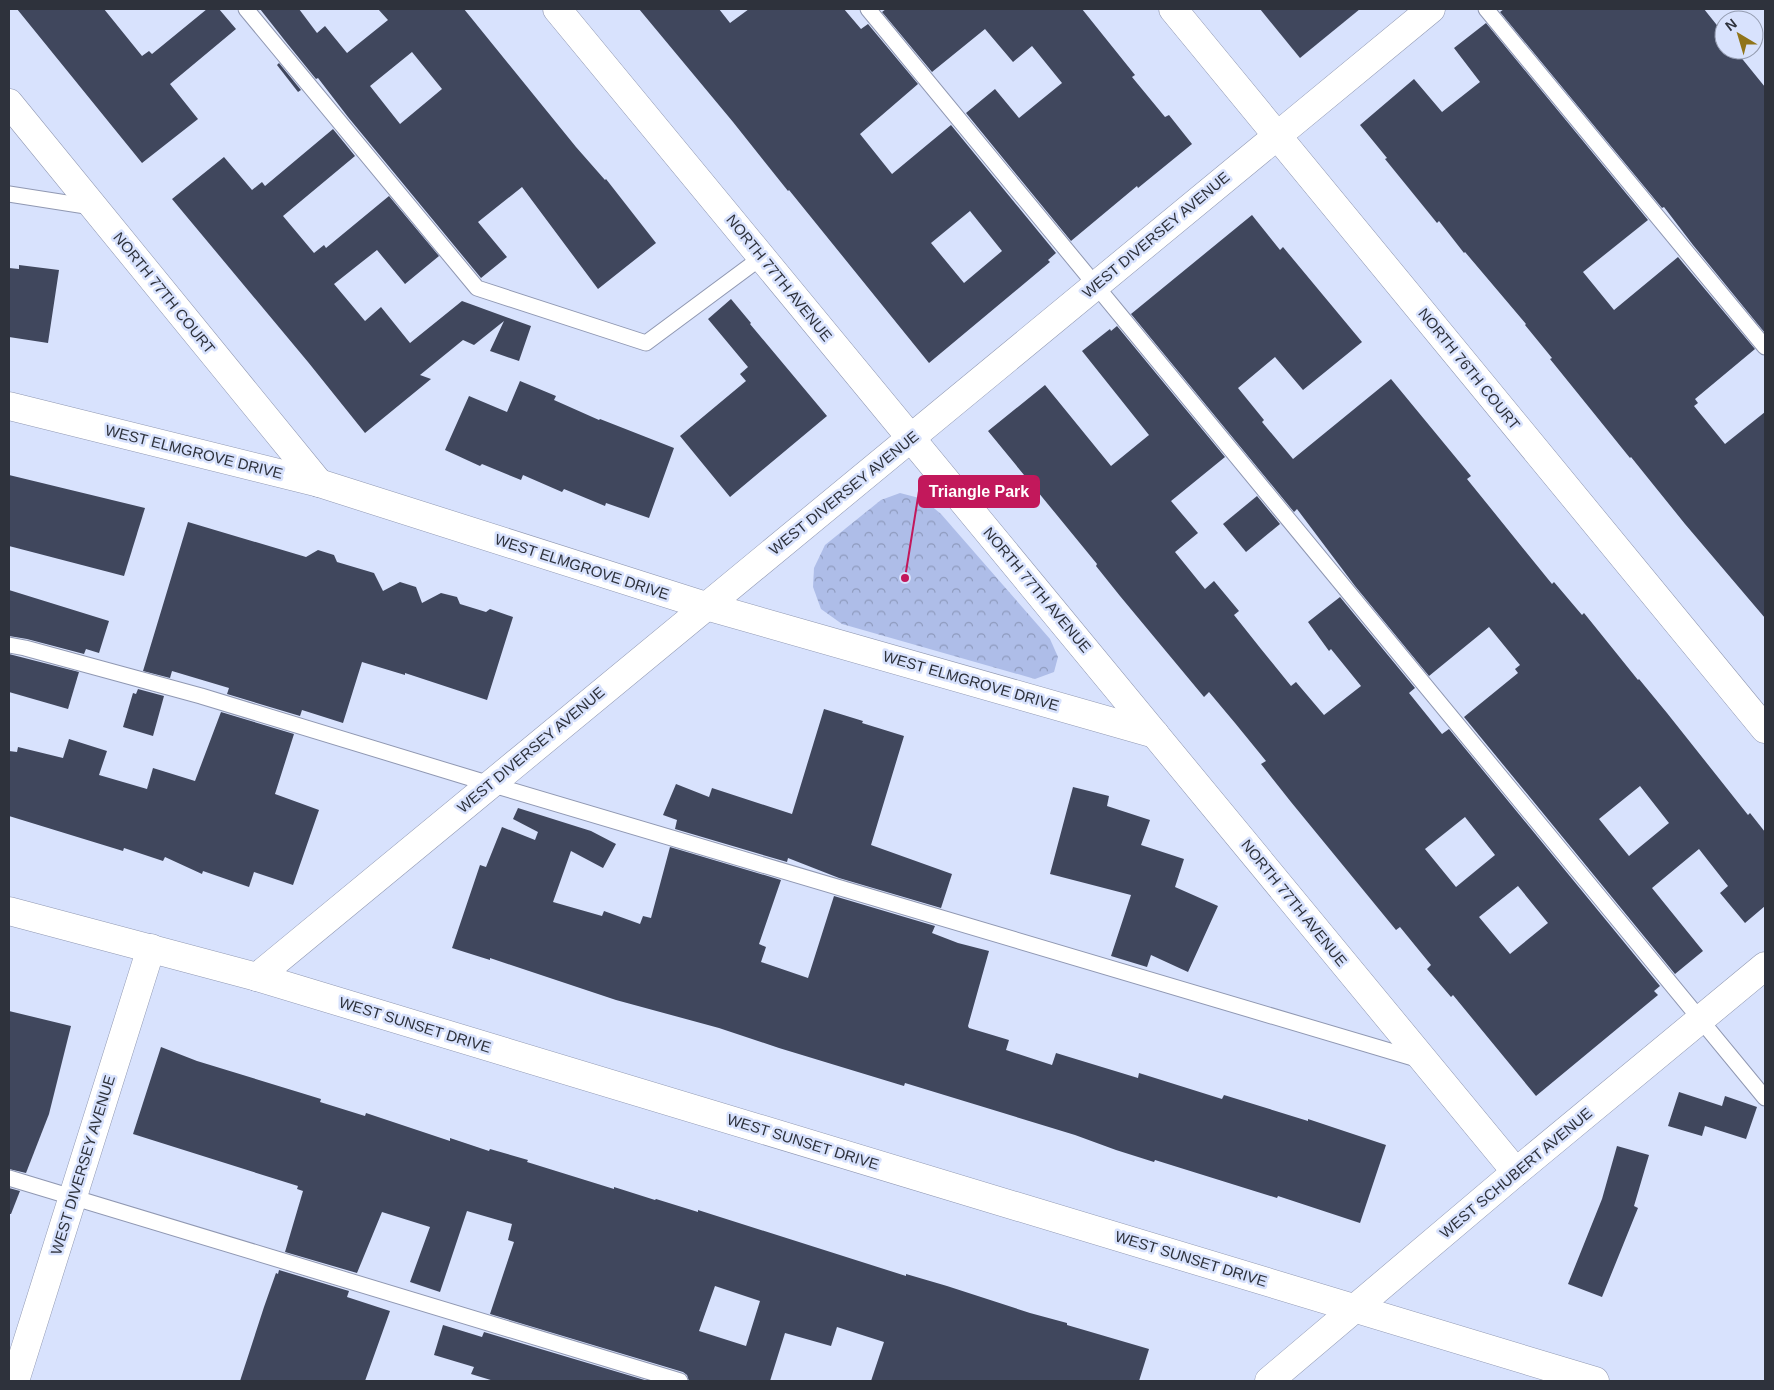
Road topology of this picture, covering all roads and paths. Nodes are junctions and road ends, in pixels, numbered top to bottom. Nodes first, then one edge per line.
1 (246, 9) edge
2 (557, 9) edge
3 (868, 9) edge
4 (1173, 9) edge
5 (1431, 9) edge
6 (1486, 9) edge
7 (9, 104) edge
8 (1277, 136) junction
9 (9, 194) edge
10 (94, 207) junction
11 (762, 257) junction
12 (1096, 285) junction
13 (1765, 347) edge
14 (9, 406) edge
15 (911, 438) junction
16 (319, 483) junction
17 (706, 606) junction
18 (9, 646) edge
19 (1765, 729) edge
20 (1155, 734) junction
21 (490, 784) junction
22 (9, 910) edge
23 (151, 948) junction
24 (1765, 966) edge
25 (257, 977) junction
26 (1700, 1020) junction
27 (1425, 1062) junction
28 (1765, 1098) edge
29 (1516, 1172) junction
30 (9, 1178) edge
31 (73, 1196) junction
32 (1355, 1308) junction
33 (15, 1381) edge
34 (680, 1381) edge
35 (1269, 1381) edge
36 (1595, 1381) edge

1 - 11 lane
2 - 11 street, NORTH 77TH AVENUE
3 - 12 lane
4 - 8 street, NORTH 76TH COURT
5 - 8 street, WEST DIVERSEY AVENUE
6 - 13 lane
7 - 10 street, NORTH 77TH COURT
8 - 12 street, WEST DIVERSEY AVENUE
8 - 19 street, NORTH 76TH COURT
9 - 10 lane
10 - 16 street, NORTH 77TH COURT
11 - 15 street, NORTH 77TH AVENUE
12 - 15 street, WEST DIVERSEY AVENUE
12 - 26 lane
14 - 16 street, WEST ELMGROVE DRIVE
15 - 17 street, WEST DIVERSEY AVENUE
15 - 20 street, NORTH 77TH AVENUE
16 - 17 street, WEST ELMGROVE DRIVE
17 - 20 street, WEST ELMGROVE DRIVE
17 - 21 street, WEST DIVERSEY AVENUE
18 - 21 lane
20 - 27 street, NORTH 77TH AVENUE
21 - 25 street, WEST DIVERSEY AVENUE
21 - 27 lane
22 - 23 street, WEST SUNSET DRIVE
23 - 25 street, WEST SUNSET DRIVE
23 - 31 street, WEST DIVERSEY AVENUE
24 - 26 street, WEST SCHUBERT AVENUE
25 - 32 street, WEST SUNSET DRIVE
26 - 28 lane
26 - 29 street, WEST SCHUBERT AVENUE
27 - 29 street, NORTH 77TH AVENUE
29 - 32 street, WEST SCHUBERT AVENUE
30 - 31 lane
31 - 33 street, WEST DIVERSEY AVENUE
31 - 34 lane
32 - 35 street, WEST SCHUBERT AVENUE
32 - 36 street, WEST SUNSET DRIVE

